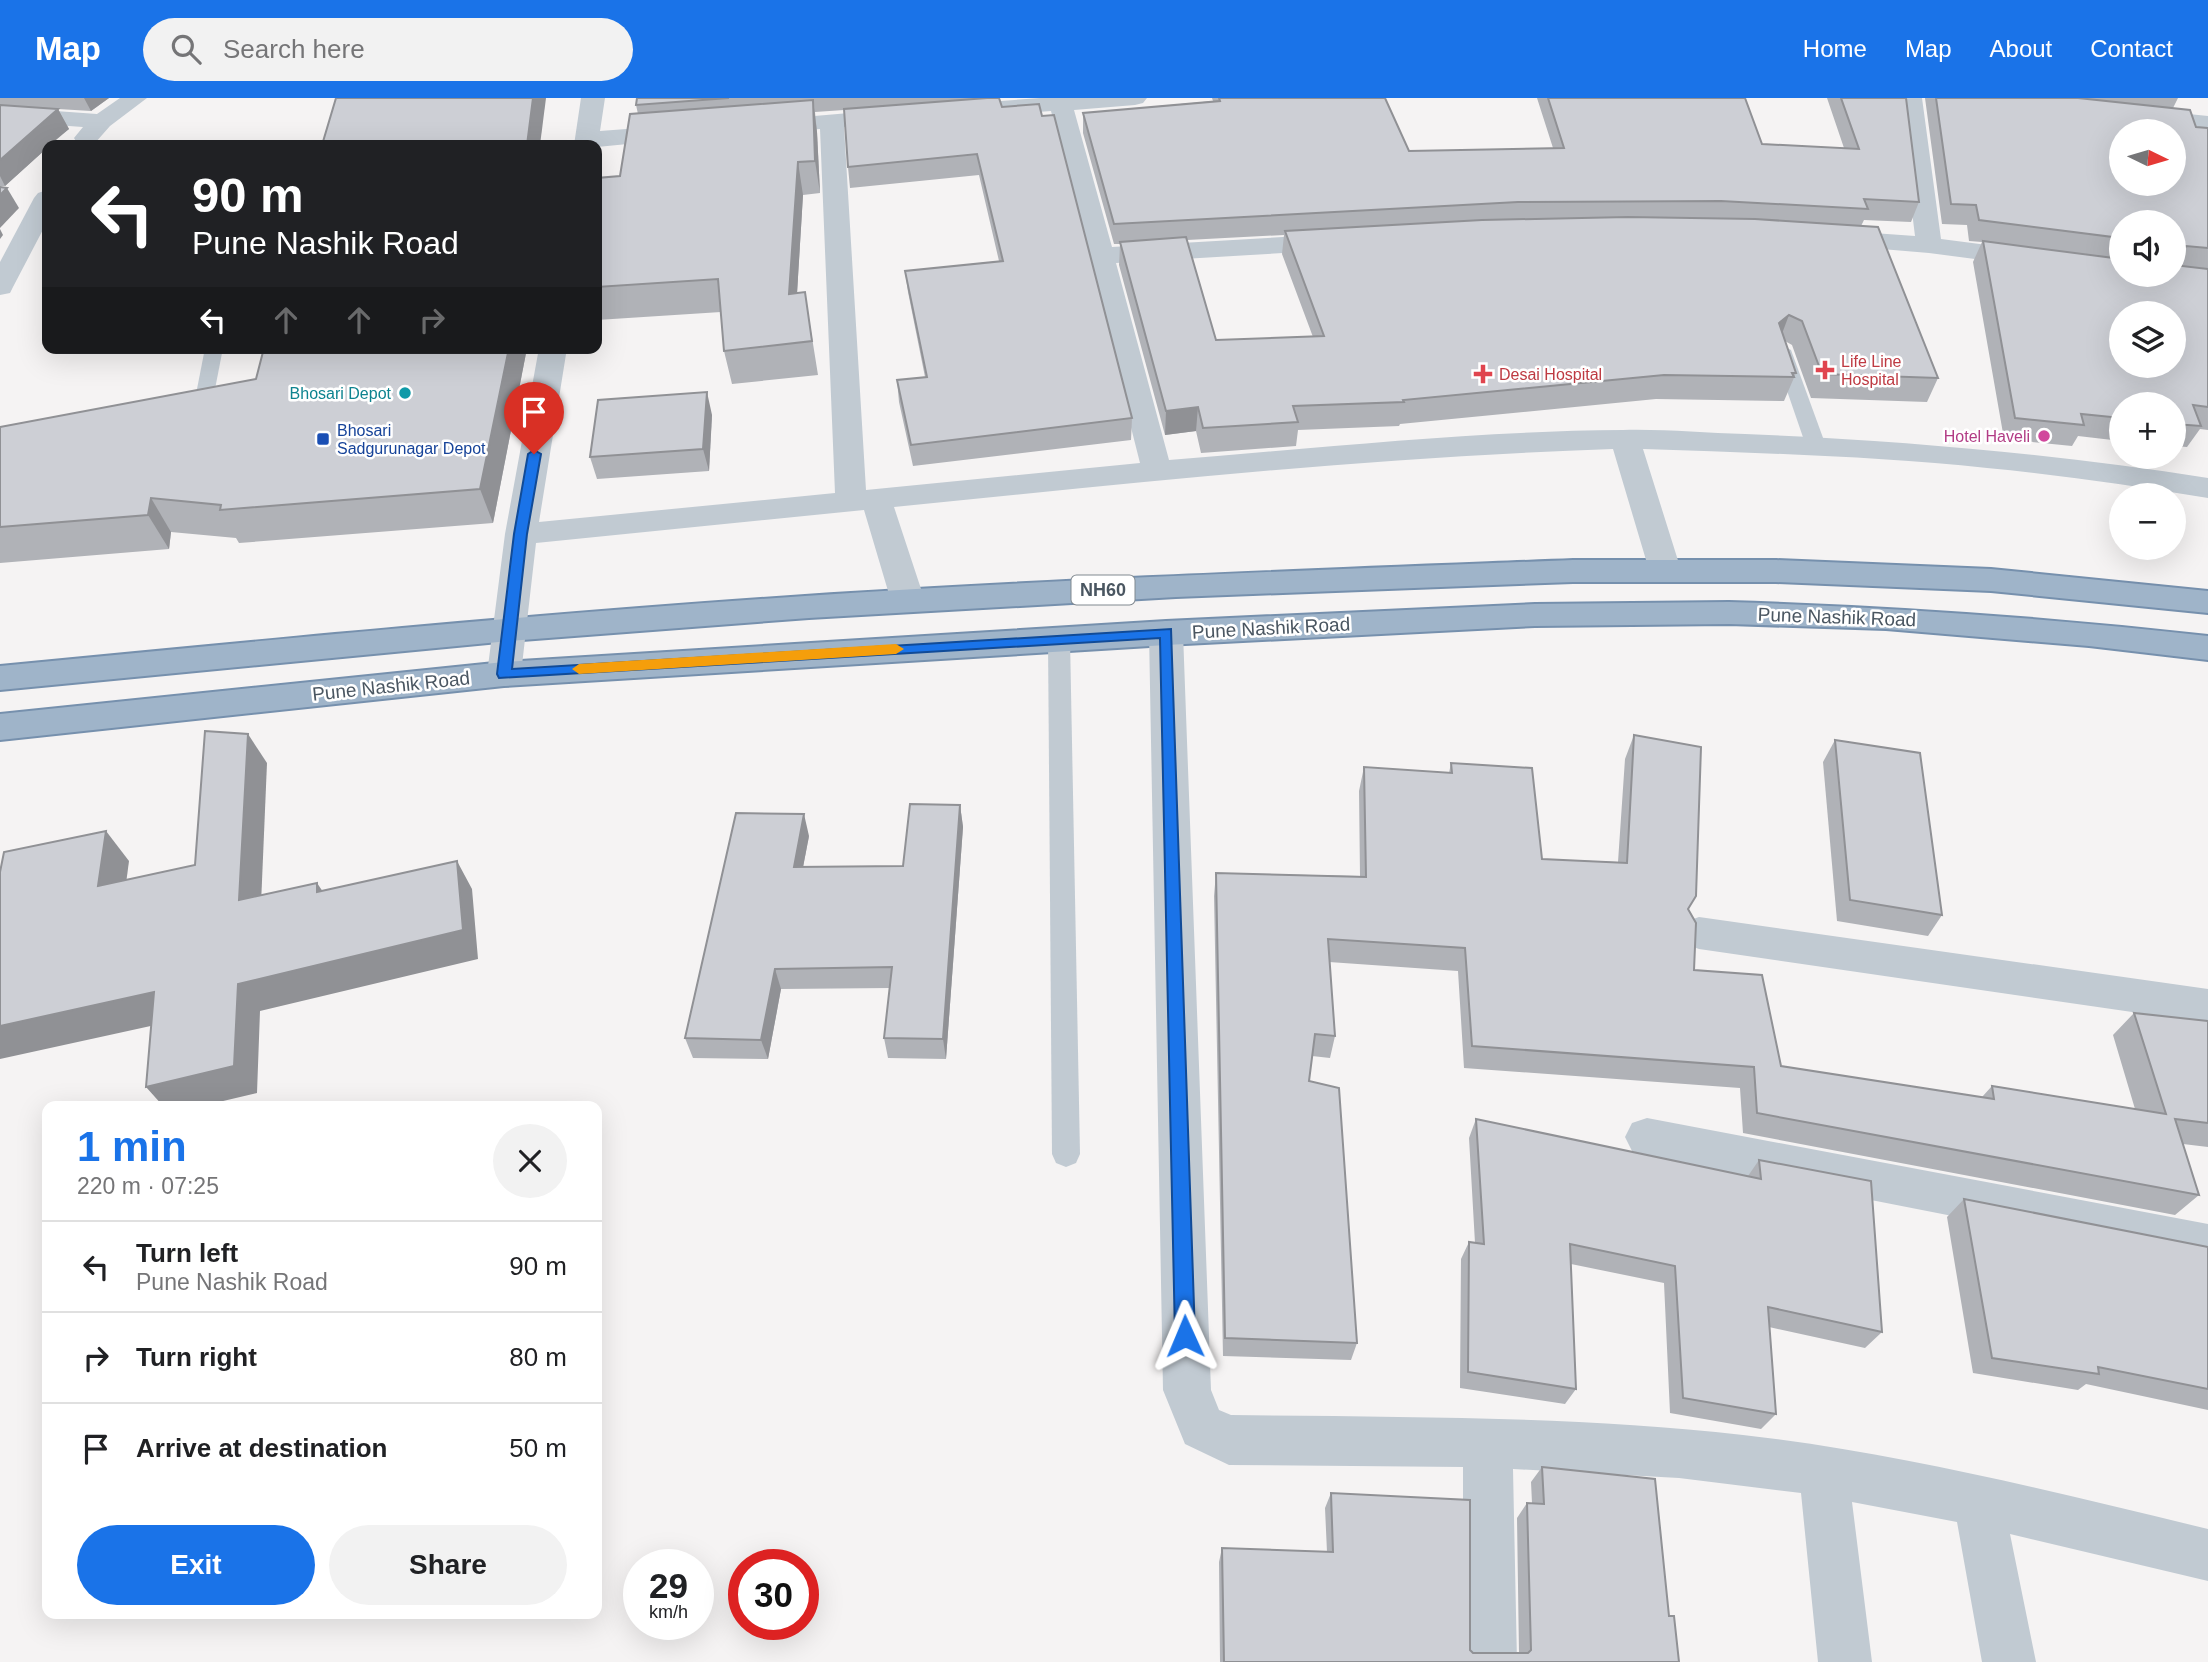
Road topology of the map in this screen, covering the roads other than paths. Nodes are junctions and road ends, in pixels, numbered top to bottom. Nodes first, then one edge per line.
1 (135, 98) edge
2 (593, 98) edge
3 (1135, 98) edge
4 (1910, 98) edge
5 (1061, 103) junction
6 (967, 111) edge
7 (2111, 113) edge
8 (0, 114) edge
9 (913, 115) edge
10 (102, 121) junction
11 (832, 121) junction
12 (2208, 123) edge
13 (737, 128) edge
14 (696, 131) edge
15 (85, 140) edge
16 (586, 140) edge
17 (602, 140) edge
18 (39, 199) edge
19 (1805, 236) edge
20 (1358, 240) edge
21 (1929, 245) junction
22 (1099, 256) junction
23 (6, 263) edge
24 (2109, 268) edge
25 (0, 287) edge
26 (1781, 346) edge
27 (213, 354) edge
28 (551, 354) edge
29 (206, 388) edge
30 (1625, 439) junction
31 (1816, 446) junction
32 (1157, 471) junction
33 (2208, 488) edge
34 (863, 501) junction
35 (521, 534) junction
36 (1665, 570) junction
37 (908, 601) junction
38 (2208, 602) edge
39 (509, 628) junction
40 (1166, 633) junction
41 (1059, 639) junction
42 (2208, 648) edge
43 (504, 674) junction
44 (0, 678) edge
45 (0, 727) edge
46 (1699, 933) edge
47 (2208, 1006) edge
48 (1647, 1137) dead end
49 (1066, 1154) dead end
50 (2208, 1245) edge
51 (1488, 1443) junction
52 (1824, 1473) junction
53 (1978, 1500) junction
54 (2208, 1555) edge
55 (1490, 1662) edge
56 (1845, 1662) edge
57 (2009, 1662) edge

1 - 10 street
2 - 16 street
3 - 5 street
4 - 21 street
5 - 6 street
5 - 22 street
7 - 12 street
8 - 10 street
9 - 11 street
10 - 15 street
11 - 13 street
11 - 34 street
14 - 17 street
18 - 23 street
19 - 21 street
20 - 22 street
21 - 24 street
22 - 32 street
23 - 25 street
26 - 31 lane
27 - 29 lane
28 - 35 street
30 - 31 street
30 - 32 street
30 - 36 street
31 - 33 street
32 - 34 street
34 - 35 street
34 - 37 street
35 - 39 street
36 - 37 highway, NH60
36 - 38 highway, NH60
37 - 39 highway, NH60
39 - 43 street
39 - 44 highway, NH60
40 - 41 highway, Pune Nashik Road
40 - 42 highway, Pune Nashik Road
40 - 51 street
41 - 43 highway, Pune Nashik Road
41 - 49 lane
43 - 45 highway, Pune Nashik Road
46 - 47 street
48 - 50 street
51 - 52 street
51 - 55 street
52 - 53 street
52 - 56 street
53 - 54 street
53 - 57 street

